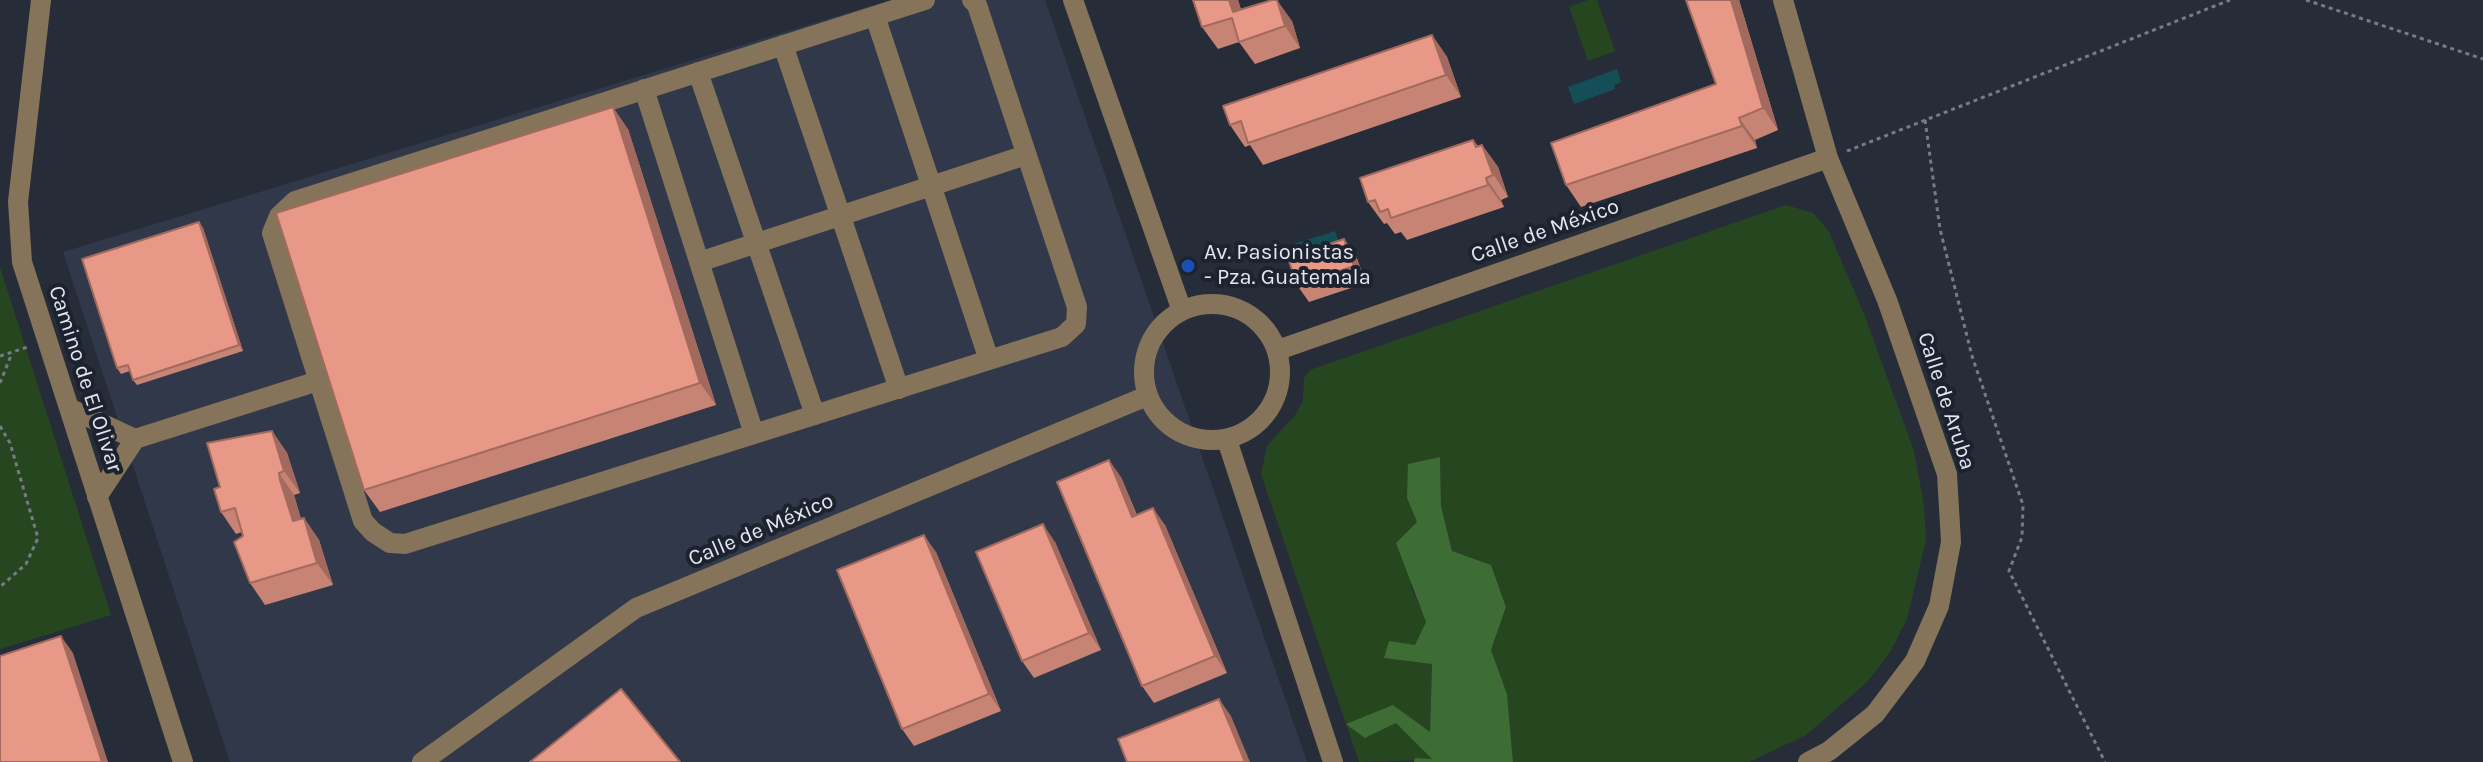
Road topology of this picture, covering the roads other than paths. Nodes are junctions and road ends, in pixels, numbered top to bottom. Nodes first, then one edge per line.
1 (41, 0) edge
2 (925, 0) edge
3 (972, 0) edge
4 (1073, 0) edge
5 (1783, 0) edge
6 (875, 16) junction
7 (783, 45) junction
8 (698, 72) junction
9 (644, 89) junction
10 (1026, 155) junction
11 (1828, 158) junction
12 (931, 186) junction
13 (840, 216) junction
14 (756, 243) junction
15 (699, 262) junction
16 (1182, 311) junction
17 (1278, 350) junction
18 (989, 360) junction
19 (318, 381) junction
20 (899, 389) junction
21 (1147, 396) junction
22 (69, 408) junction
23 (815, 415) junction
24 (754, 434) junction
25 (135, 439) junction
26 (1227, 440) junction
27 (97, 497) junction
28 (183, 762) edge
29 (422, 762) edge
30 (1333, 762) edge
31 (1808, 762) edge

1 - 22 street, Camino de El Olivar
2 - 6 street
3 - 10 street
4 - 16 street
5 - 11 street, Calle de Aruba
6 - 7 street
6 - 12 street
7 - 8 street
7 - 13 street
8 - 9 street
8 - 14 street
9 - 15 street
9 - 19 street
10 - 12 street
10 - 18 street
11 - 17 street, Calle de México
11 - 31 street, Calle de Aruba
12 - 13 street
12 - 18 street
13 - 14 street
13 - 20 street
14 - 15 street
14 - 23 street
15 - 24 street
16 - 17 street
16 - 21 street
17 - 26 street
18 - 20 street
19 - 24 street
19 - 25 street
20 - 23 street
21 - 26 street
21 - 29 street, Calle de México
22 - 25 street
22 - 27 street, Camino de El Olivar
23 - 24 street
25 - 27 street
26 - 30 street
27 - 28 street, Camino de El Olivar

